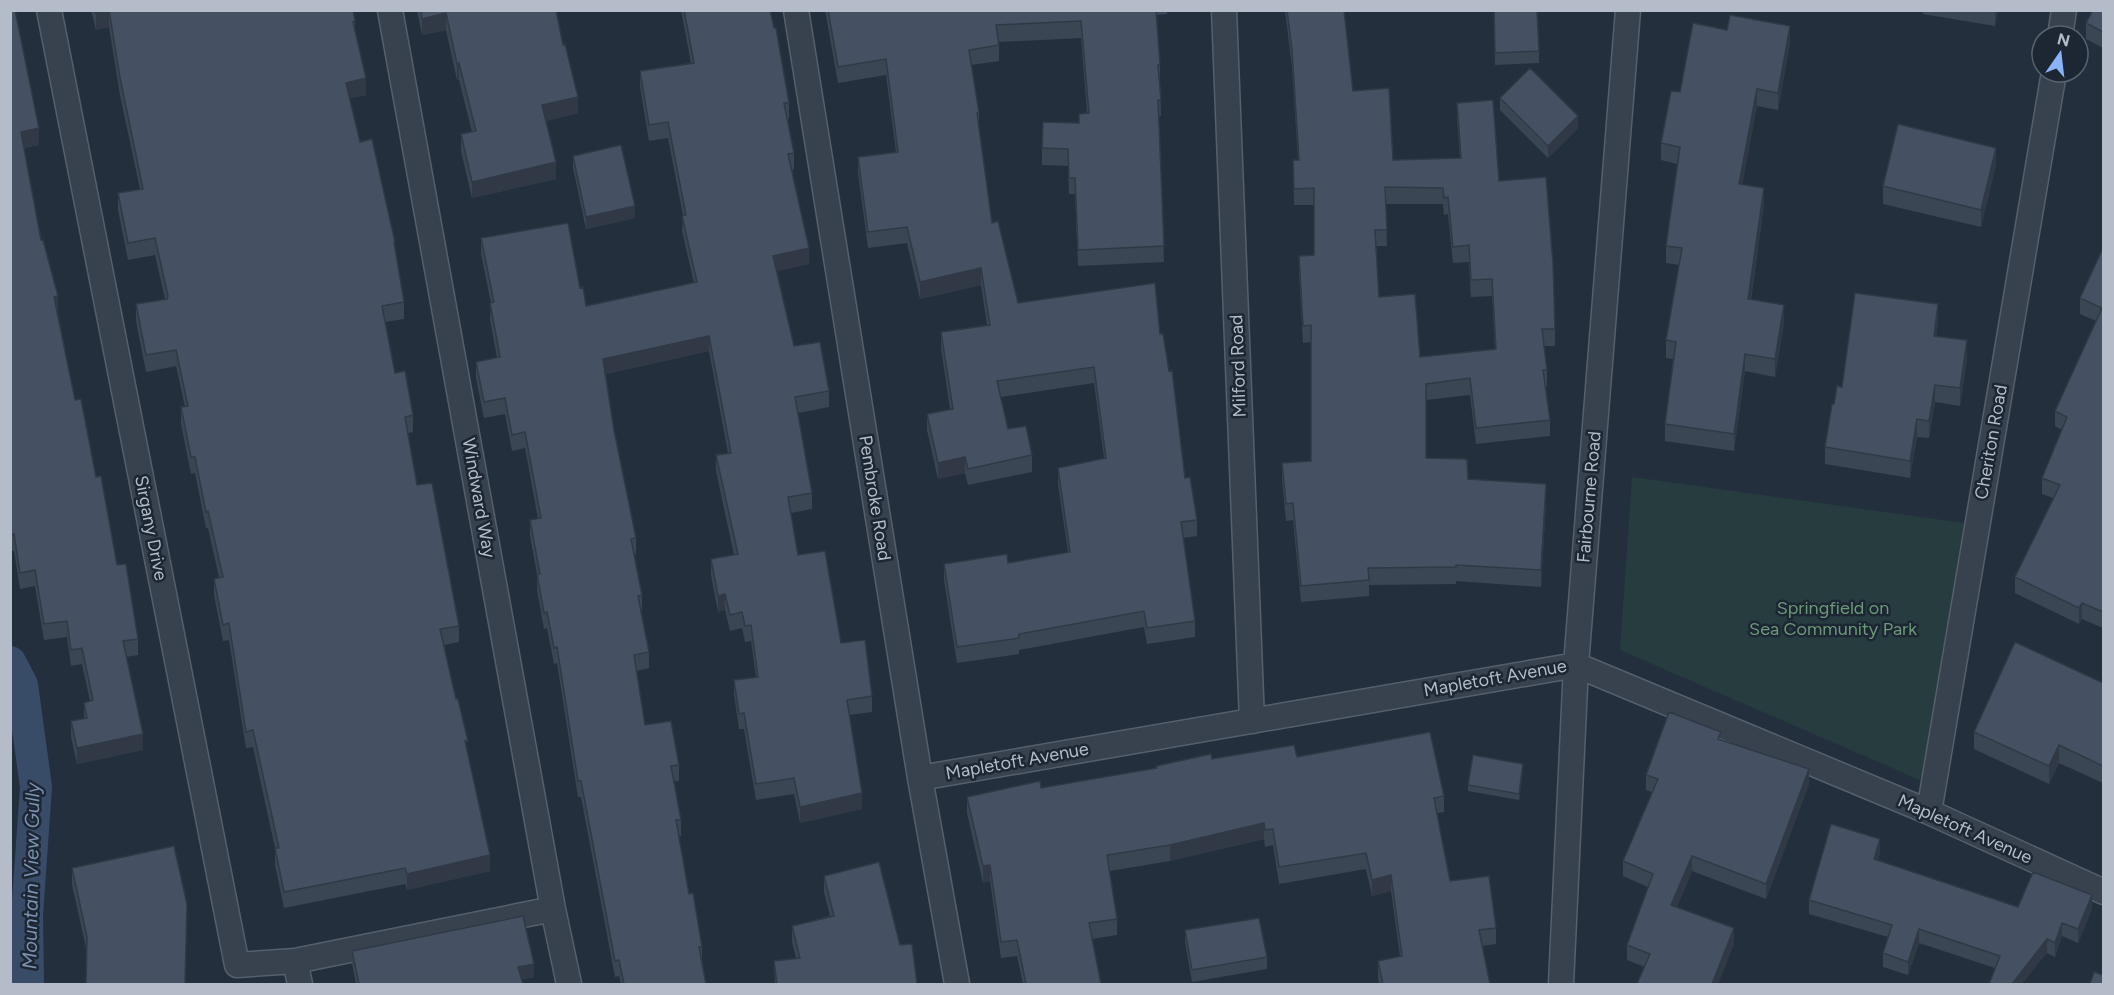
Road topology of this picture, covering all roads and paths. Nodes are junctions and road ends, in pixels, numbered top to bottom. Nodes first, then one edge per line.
1 (49, 10) edge
2 (390, 10) edge
3 (796, 10) edge
4 (1224, 10) edge
5 (1628, 10) edge
6 (2052, 84) edge
7 (1576, 665) junction
8 (1252, 721) junction
9 (920, 778) junction
10 (1929, 812) junction
11 (2103, 892) edge
12 (553, 909) junction
13 (298, 973) edge
14 (237, 975) edge
15 (569, 984) edge
16 (957, 984) edge
17 (1561, 984) edge

1 - 14 street, Sirgany Drive
2 - 12 street, Windward Way
3 - 9 street, Pembroke Road
4 - 8 street, Milford Road
5 - 7 street, Fairbourne Road
6 - 10 street, Cheriton Road
7 - 8 street, Mapletoft Avenue
7 - 10 street, Mapletoft Avenue
7 - 17 street, Fairbourne Road
8 - 9 street, Mapletoft Avenue
9 - 16 street, Pembroke Road
10 - 11 street, Mapletoft Avenue
12 - 13 street, Sirgany Drive
12 - 15 street, Windward Way
13 - 14 street, Sirgany Drive

